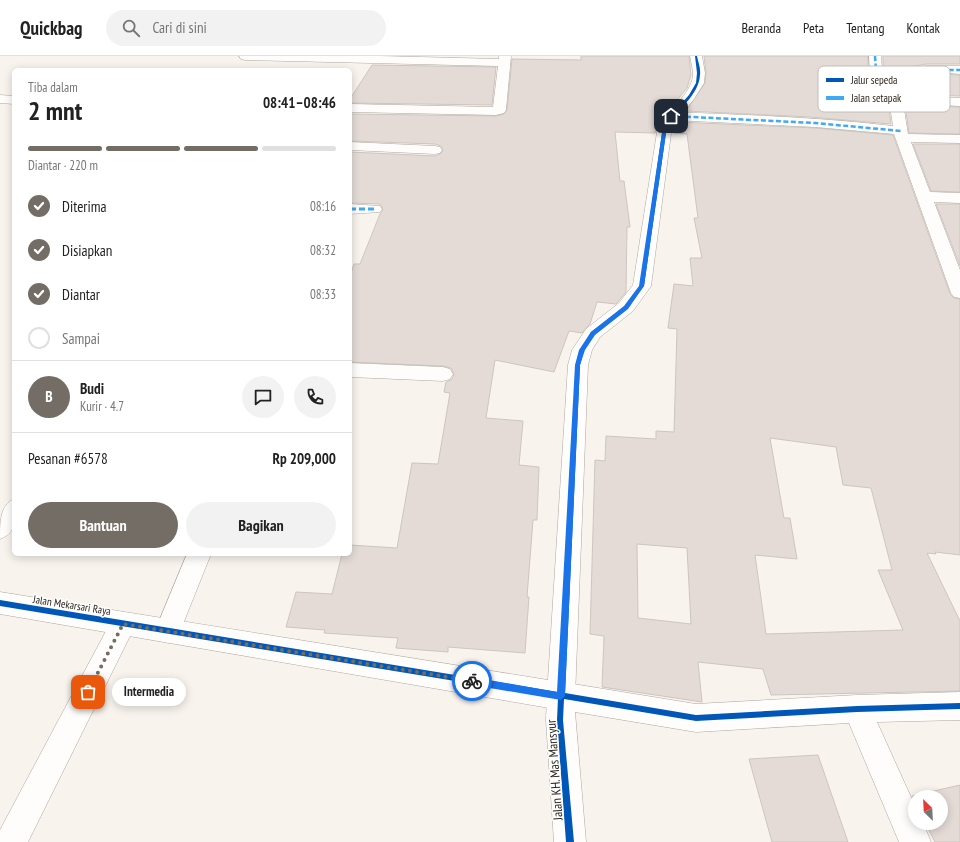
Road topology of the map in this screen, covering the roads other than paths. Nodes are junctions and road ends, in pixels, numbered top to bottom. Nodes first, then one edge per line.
1 (245, 56) edge
2 (696, 56) edge
3 (875, 56) edge
4 (320, 57) edge
5 (416, 58) edge
6 (504, 59) edge
7 (876, 66) edge
8 (312, 68) edge
9 (0, 99) edge
10 (12, 100) edge
11 (950, 102) edge
12 (960, 102) edge
13 (352, 108) edge
14 (898, 112) edge
15 (671, 116) junction
16 (902, 134) junction
17 (960, 139) edge
18 (352, 146) edge
19 (435, 150) dead end
20 (924, 197) junction
21 (960, 198) edge
22 (352, 209) edge
23 (374, 209) dead end
24 (954, 258) edge
25 (960, 293) edge
26 (352, 370) edge
27 (443, 374) dead end
28 (12, 511) edge
29 (0, 529) edge
30 (198, 556) edge
31 (0, 603) edge
32 (123, 624) junction
33 (168, 631) junction
34 (561, 696) junction
35 (960, 706) edge
36 (856, 709) junction
37 (11, 842) edge
38 (570, 842) edge
39 (915, 842) edge

1 - 4 street
2 - 15 street
3 - 7 street
4 - 5 street
4 - 8 street
5 - 6 street
6 - 13 street
9 - 10 street
11 - 12 street
14 - 16 street
15 - 16 street
15 - 34 street
16 - 17 street
16 - 20 street
18 - 19 street
20 - 21 street
20 - 24 street
22 - 23 street
24 - 25 street
26 - 27 street
28 - 29 street
30 - 33 street
31 - 32 street, Jalan Mekarsari Raya
32 - 33 street, Jalan Mekarsari Raya
32 - 37 street
33 - 34 street, Jalan Mekarsari Raya
34 - 36 street, Jalan Mekarsari Raya
34 - 38 street, Jalan KH. Mas Mansyur
35 - 36 street, Jalan Mekarsari Raya
36 - 39 street

